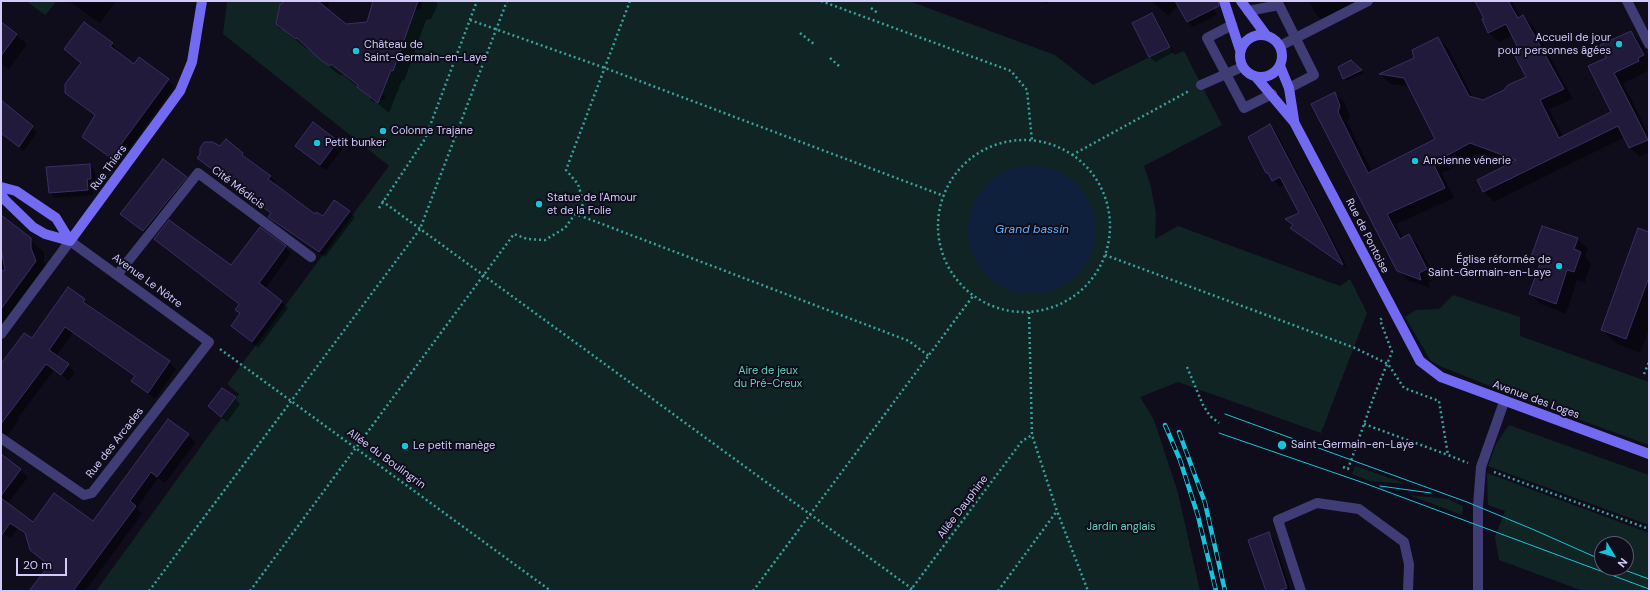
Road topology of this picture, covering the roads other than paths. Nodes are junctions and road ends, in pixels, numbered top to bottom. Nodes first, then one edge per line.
1 (202, 1) edge
2 (1224, 1) edge
3 (1241, 1) edge
4 (1368, 1) edge
5 (1627, 1) edge
6 (1248, 10) junction
7 (1232, 25) junction
8 (1266, 35) junction
9 (1296, 38) junction
10 (1649, 44) edge
11 (1280, 46) junction
12 (1240, 50) junction
13 (1280, 66) junction
14 (1242, 67) junction
15 (1226, 74) junction
16 (1256, 77) junction
17 (1201, 85) road end
18 (1288, 88) junction
19 (1272, 94) junction
20 (1294, 122) junction
21 (1, 187) edge
22 (1, 194) edge
23 (70, 241) junction
24 (311, 257) dead end
25 (118, 275) junction
26 (1, 334) edge
27 (209, 342) joint
28 (1420, 361) joint
29 (1504, 402) junction
30 (1, 438) edge
31 (1649, 454) edge
32 (1302, 591) edge
33 (1408, 591) edge
34 (1478, 591) edge

1 - 23 main road, Rue Thiers
2 - 7 main road
3 - 6 main road
4 - 9 street
5 - 10 street
6 - 8 main road
6 - 9 street
7 - 12 main road
7 - 15 street
8 - 11 main road
8 - 12 main road
9 - 11 street
9 - 18 street
11 - 13 main road
12 - 14 main road
13 - 16 main road
13 - 18 main road, Rue de Pontoise
14 - 15 street
14 - 16 main road
15 - 17 street
15 - 19 street
16 - 19 main road, Rue de Pontoise
18 - 20 main road, Rue de Pontoise
19 - 20 main road, Rue de Pontoise
20 - 28 main road, Rue de Pontoise
21 - 23 main road
22 - 23 main road
23 - 25 street, Avenue Le Nôtre
23 - 26 street, Rue Thiers
24 - 25 street, Cité Médicis
25 - 27 street, Avenue Le Nôtre
27 - 30 street, Rue des Arcades
28 - 29 main road, Avenue des Loges
29 - 31 main road, Avenue des Loges
29 - 34 street
32 - 33 street

